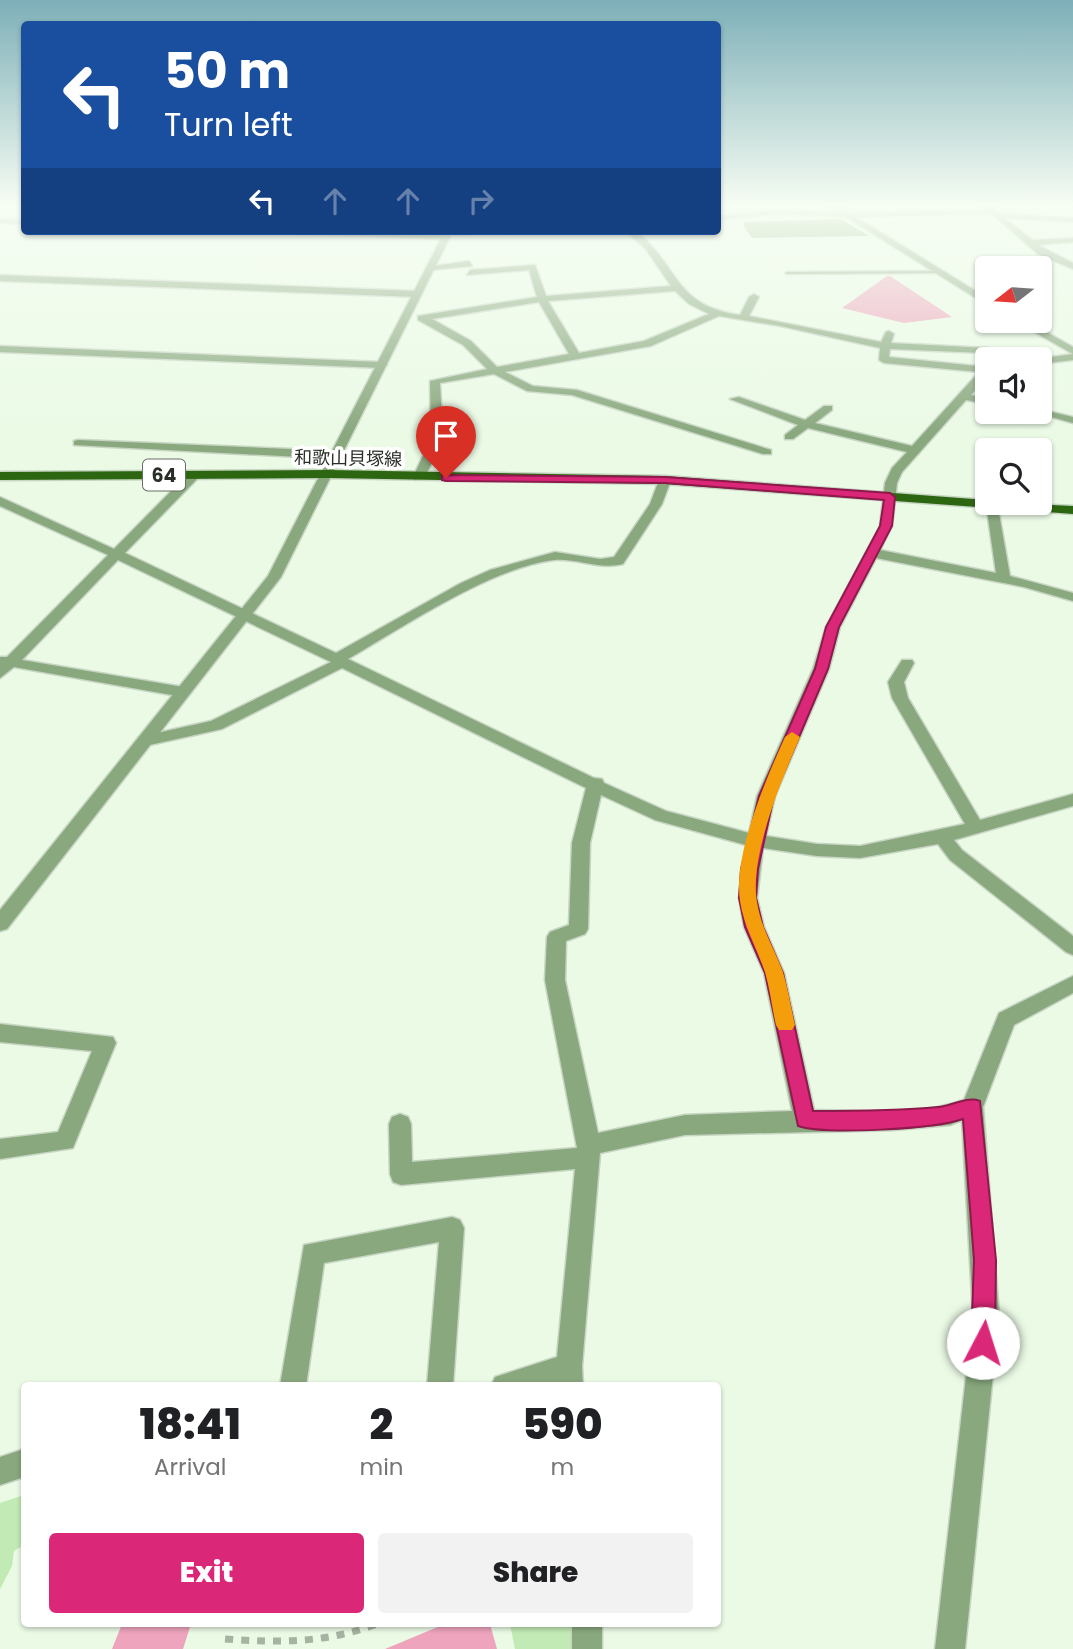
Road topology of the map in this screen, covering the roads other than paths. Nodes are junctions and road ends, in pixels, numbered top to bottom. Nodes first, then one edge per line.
1 (77, 281) edge
2 (424, 281) edge
3 (537, 281) edge
4 (670, 281) edge
5 (953, 281) edge
6 (675, 288) junction
7 (417, 294) junction
8 (975, 295) edge
9 (754, 297) dead end
10 (542, 299) junction
11 (716, 310) junction
12 (422, 317) junction
13 (744, 317) junction
14 (404, 321) junction
15 (1041, 333) edge
16 (889, 334) dead end
17 (885, 346) junction
18 (0, 349) edge
19 (975, 350) edge
20 (1073, 351) edge
21 (576, 357) junction
22 (1073, 358) edge
23 (1052, 360) edge
24 (382, 365) junction
25 (975, 369) edge
26 (494, 370) junction
27 (975, 385) edge
28 (966, 397) junction
29 (735, 399) dead end
30 (975, 399) edge
31 (828, 408) dead end
32 (1052, 415) edge
33 (1073, 420) edge
34 (804, 423) junction
35 (789, 437) dead end
36 (78, 443) dead end
37 (914, 450) junction
38 (767, 452) dead end
39 (337, 455) junction
40 (328, 474) junction
41 (194, 475) junction
42 (0, 476) edge
43 (419, 477) junction
44 (665, 480) junction
45 (890, 497) junction
46 (975, 503) edge
47 (7, 504) edge
48 (1052, 508) edge
49 (1073, 510) edge
50 (994, 515) edge
51 (0, 519) edge
52 (873, 553) junction
53 (116, 554) junction
54 (1004, 578) junction
55 (1070, 594) edge
56 (244, 613) junction
57 (340, 661) junction
58 (907, 663) dead end
59 (4, 665) edge
60 (183, 692) junction
61 (145, 741) junction
62 (596, 783) junction
63 (1073, 800) edge
64 (975, 827) junction
65 (942, 836) junction
66 (757, 841) junction
67 (0, 924) edge
68 (1073, 947) edge
69 (1073, 984) edge
70 (0, 1033) edge
71 (972, 1107) junction
72 (805, 1119) junction
73 (400, 1124) dead end
74 (0, 1149) edge
75 (588, 1151) junction
76 (570, 1376) edge
77 (294, 1382) edge
78 (440, 1382) edge
79 (530, 1382) edge
80 (21, 1464) edge
81 (0, 1471) edge
82 (587, 1627) edge
83 (587, 1649) edge
84 (950, 1649) edge

1 - 7 street
2 - 7 street
3 - 10 street
4 - 6 street
5 - 8 street
6 - 10 street
6 - 11 street
7 - 14 street
9 - 13 street
10 - 12 street
10 - 21 street
11 - 13 street
11 - 21 street
12 - 14 street
12 - 26 street
13 - 17 street
14 - 24 street
15 - 20 street
16 - 17 street
17 - 19 street
17 - 25 street
18 - 24 street
21 - 26 street
22 - 23 street
24 - 39 street
26 - 38 street
26 - 43 street
27 - 28 street
28 - 30 street
28 - 37 street
29 - 34 street
31 - 34 street
32 - 33 street
34 - 35 street
34 - 37 street
36 - 39 street
37 - 45 street
39 - 40 street
40 - 41 main road, 和歌山貝塚線 / 64
40 - 43 main road, 和歌山貝塚線 / 64
40 - 56 street
41 - 42 main road, 和歌山貝塚線 / 64
41 - 53 street
43 - 44 main road, 和歌山貝塚線 / 64
44 - 45 main road, 和歌山貝塚線 / 64
44 - 57 street
45 - 46 main road, 和歌山貝塚線 / 64
45 - 52 street
47 - 51 street
47 - 53 street
48 - 49 main road, 和歌山貝塚線 / 64
50 - 54 street
52 - 54 street
52 - 66 street
53 - 56 street
53 - 59 street
54 - 55 street
56 - 57 street
56 - 60 street
57 - 61 street
57 - 62 street
58 - 64 street
59 - 60 street
60 - 61 street
61 - 67 street
62 - 66 street
62 - 75 street
63 - 64 street
64 - 65 street
65 - 66 street
65 - 68 street
66 - 72 street
69 - 71 street
70 - 74 street
71 - 72 street
71 - 84 street
72 - 75 street
73 - 75 street
75 - 76 street
76 - 79 street
77 - 78 street
80 - 81 street
82 - 83 street

